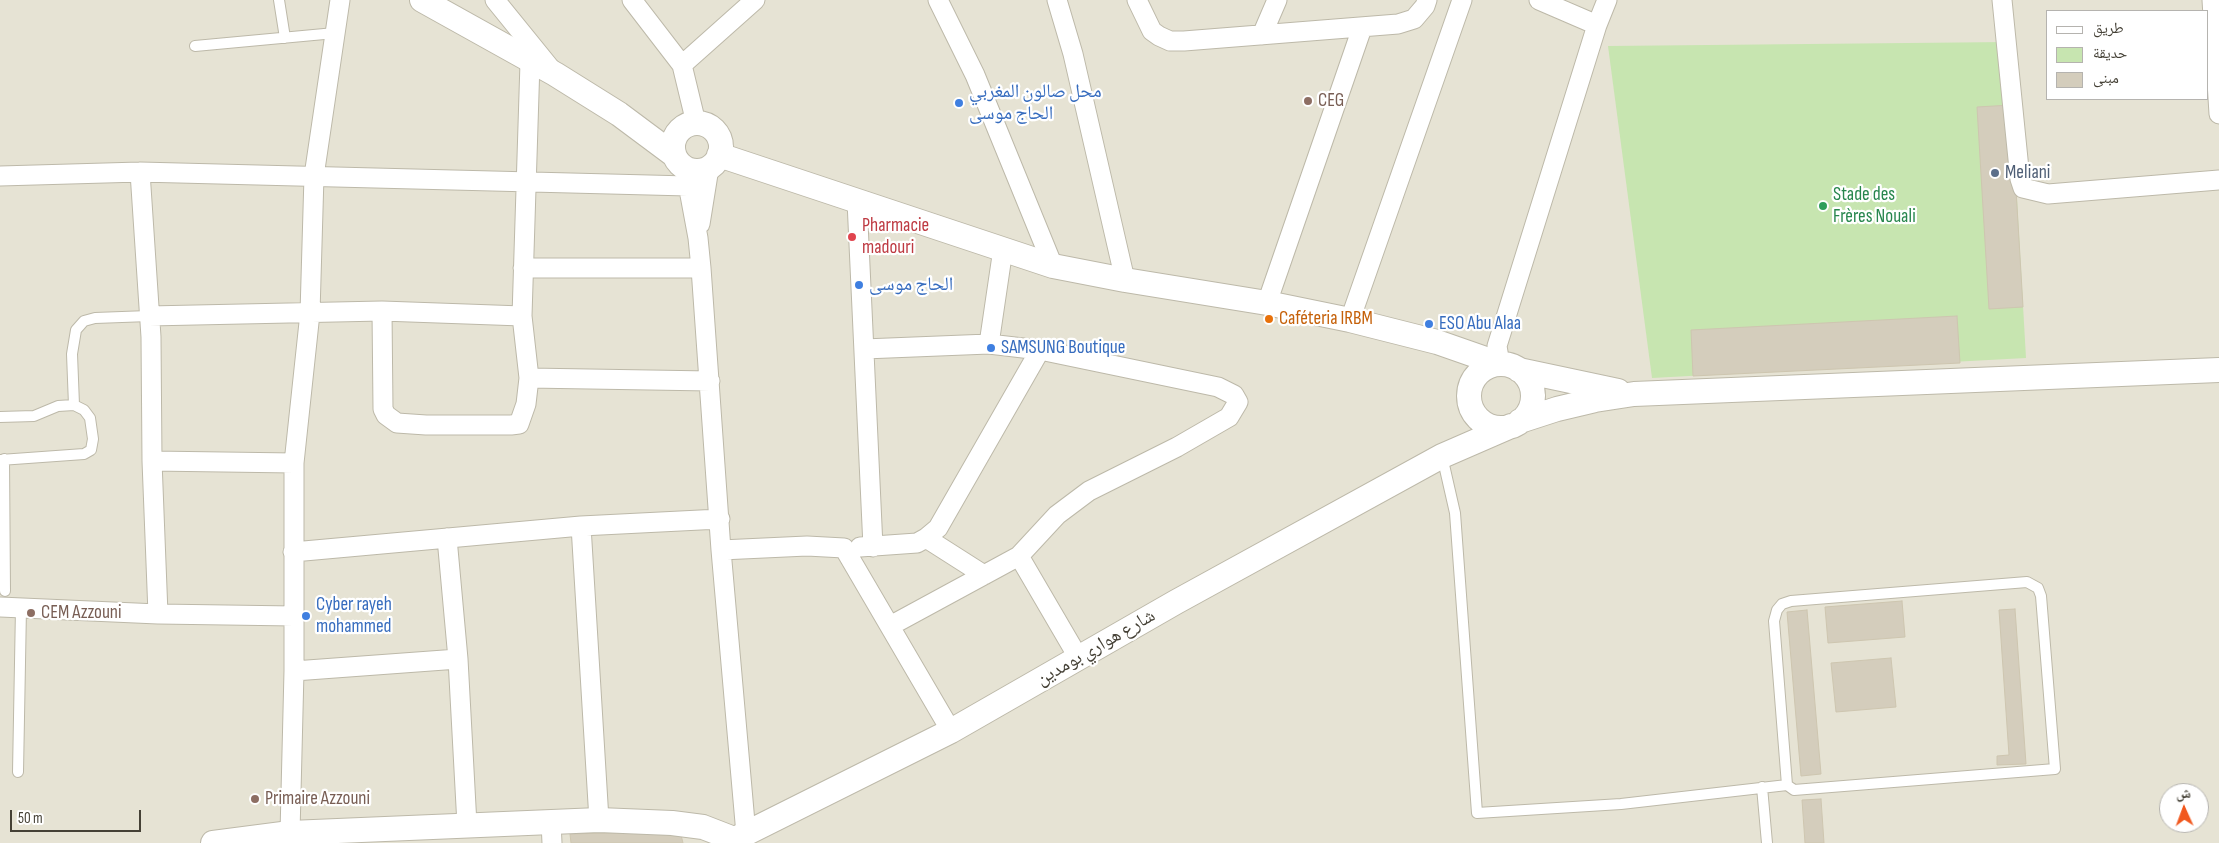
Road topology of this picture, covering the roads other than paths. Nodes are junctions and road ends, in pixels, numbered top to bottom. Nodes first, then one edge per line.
1 (280, 0) edge
2 (340, 0) edge
3 (422, 0) edge
4 (496, 0) edge
5 (632, 0) edge
6 (755, 0) edge
7 (938, 0) edge
8 (1057, 0) edge
9 (1137, 0) edge
10 (1277, 0) edge
11 (1427, 0) edge
12 (1462, 0) edge
13 (1539, 0) edge
14 (1607, 0) edge
15 (2002, 0) edge
16 (2212, 0) edge
17 (1597, 25) junction
18 (1362, 28) junction
19 (335, 33) junction
20 (1262, 35) junction
21 (284, 38) junction
22 (195, 46) dead end
23 (530, 62) junction
24 (682, 65) junction
25 (555, 74) junction
26 (619, 114) junction
27 (2219, 114) edge
28 (689, 126) junction
29 (714, 161) junction
30 (682, 170) junction
31 (140, 172) junction
32 (0, 176) edge
33 (314, 176) junction
34 (2219, 180) edge
35 (526, 184) junction
36 (857, 201) junction
37 (698, 238) junction
38 (1003, 249) junction
39 (1053, 266) junction
40 (524, 268) junction
41 (701, 268) junction
42 (1125, 280) junction
43 (1267, 303) junction
44 (382, 312) junction
45 (310, 313) junction
46 (150, 316) junction
47 (522, 316) junction
48 (1350, 320) junction
49 (1437, 342) junction
50 (989, 344) junction
51 (864, 349) junction
52 (1040, 350) junction
53 (1510, 367) junction
54 (2219, 370) edge
55 (529, 378) junction
56 (710, 381) junction
57 (1634, 394) junction
58 (1471, 404) junction
59 (74, 405) junction
60 (0, 417) edge
61 (1515, 424) junction
62 (1451, 451) junction
63 (2, 459) edge
64 (152, 461) junction
65 (294, 464) junction
66 (720, 519) junction
67 (581, 526) junction
68 (447, 538) junction
69 (926, 538) junction
70 (873, 547) junction
71 (844, 548) junction
72 (722, 550) junction
73 (293, 552) junction
74 (1020, 556) junction
75 (984, 575) junction
76 (2, 599) edge
77 (21, 608) junction
78 (158, 614) junction
79 (294, 616) junction
80 (890, 626) junction
81 (1078, 657) junction
82 (458, 659) junction
83 (294, 671) junction
84 (950, 731) junction
85 (18, 772) dead end
86 (1786, 784) junction
87 (1762, 787) junction
88 (599, 820) junction
89 (467, 825) junction
90 (290, 833) junction
91 (551, 833) edge
92 (736, 839) edge
93 (236, 841) edge
94 (213, 843) edge
95 (1766, 843) edge

1 - 21 lane
2 - 19 street
3 - 23 street
4 - 25 street
5 - 24 street
6 - 24 street
7 - 39 street
8 - 42 street
9 - 20 street
10 - 20 street
11 - 18 street
12 - 48 street
13 - 17 street
14 - 17 street
15 - 34 street
16 - 27 street
17 - 53 street
18 - 20 street
18 - 43 street
19 - 21 lane
19 - 33 street
21 - 22 lane
23 - 25 street
23 - 35 street
24 - 28 street
25 - 26 street
26 - 28 street
26 - 30 street
28 - 29 street
28 - 30 street
29 - 30 street
29 - 36 street
29 - 37 street
30 - 35 street
30 - 37 street
31 - 32 street
31 - 33 street
31 - 46 street
33 - 35 street
33 - 45 street
35 - 40 street
36 - 38 street
36 - 51 street
37 - 41 street
38 - 39 street
38 - 50 street
39 - 42 street
40 - 41 street
40 - 47 street
41 - 56 street
42 - 43 street
43 - 48 street
44 - 45 street
44 - 47 street
44 - 55 street
45 - 46 street
45 - 65 street
46 - 59 lane
46 - 64 street
47 - 55 street
48 - 49 street
49 - 53 street
49 - 58 street
50 - 51 street
50 - 52 street
51 - 70 street
52 - 69 street
52 - 74 street
53 - 57 street
53 - 58 street
53 - 61 street
54 - 57 street
55 - 56 street
56 - 66 street
57 - 61 street, شارع هواري بومدين
58 - 61 street
58 - 62 street
59 - 60 lane
59 - 63 lane
61 - 62 street, شارع هواري بومدين
62 - 81 street, شارع هواري بومدين
62 - 87 lane
63 - 76 lane
64 - 65 street
64 - 78 street
65 - 73 street
66 - 67 street
66 - 72 street
67 - 68 street
67 - 88 street
68 - 73 street
68 - 82 street
69 - 70 street
69 - 75 street
70 - 71 street
71 - 72 street
71 - 80 street
72 - 92 street
73 - 79 street
74 - 75 street
74 - 81 street
75 - 80 street
76 - 77 street
77 - 78 street
77 - 85 lane
78 - 79 street
79 - 83 street
80 - 84 street
81 - 84 street, شارع هواري بومدين
82 - 83 street
82 - 89 street
83 - 90 street
84 - 92 street, شارع هواري بومدين
86 - 86 lane
86 - 87 lane
87 - 95 lane
88 - 91 street
88 - 92 street
89 - 90 street
89 - 91 street
90 - 93 street
93 - 94 street

